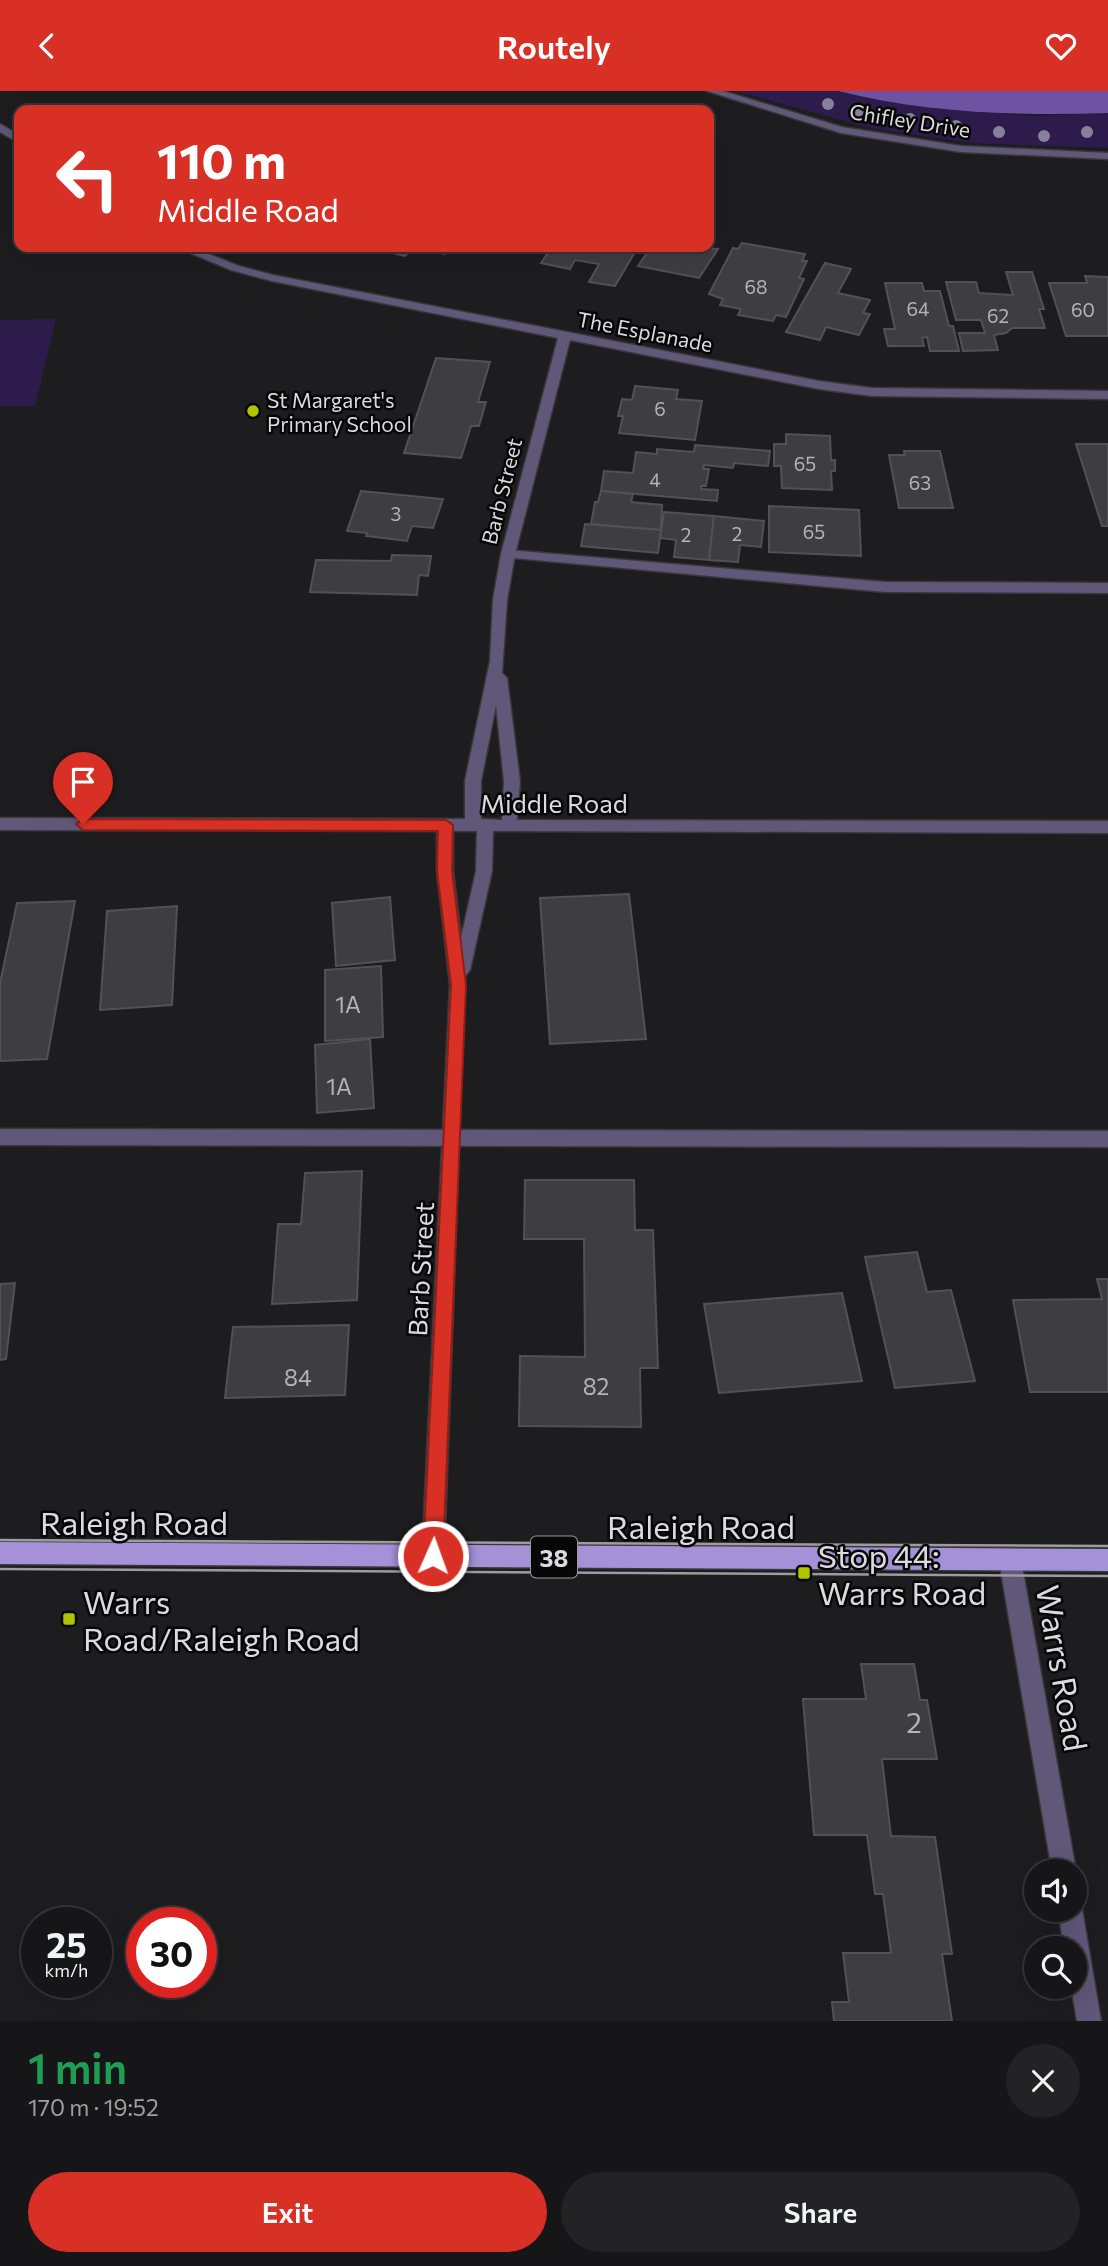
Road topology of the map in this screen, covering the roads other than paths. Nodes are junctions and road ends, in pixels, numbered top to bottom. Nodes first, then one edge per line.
1 (712, 91) edge
2 (1108, 156) edge
3 (195, 252) edge
4 (565, 335) junction
5 (1108, 395) edge
6 (508, 554) junction
7 (1108, 588) edge
8 (498, 661) junction
9 (0, 824) edge
10 (446, 825) junction
11 (479, 826) junction
12 (509, 826) junction
13 (1108, 827) edge
14 (458, 985) junction
15 (0, 1137) edge
16 (452, 1137) junction
17 (1108, 1139) edge
18 (0, 1553) edge
19 (433, 1556) junction
20 (1010, 1560) junction
21 (1108, 1560) edge
22 (1062, 1859) edge
23 (1072, 1922) edge
24 (1089, 2021) edge

1 - 2 street, Chifley Drive
3 - 4 street, The Esplanade
4 - 5 street, The Esplanade
4 - 6 street, Barb Street
6 - 7 street
6 - 8 street, Barb Street
8 - 11 street, Barb Street
8 - 12 street, Barb Street
9 - 10 street, Middle Road
10 - 11 street, Middle Road
10 - 14 street, Barb Street
11 - 12 street, Middle Road
11 - 14 street, Barb Street
12 - 13 street, Middle Road
14 - 16 street, Barb Street
15 - 16 street
16 - 17 street
16 - 19 street, Barb Street
18 - 19 main road, Raleigh Road / 38
19 - 20 main road, Raleigh Road / 38
20 - 21 main road, Raleigh Road / 38
20 - 22 street, Warrs Road
23 - 24 street

